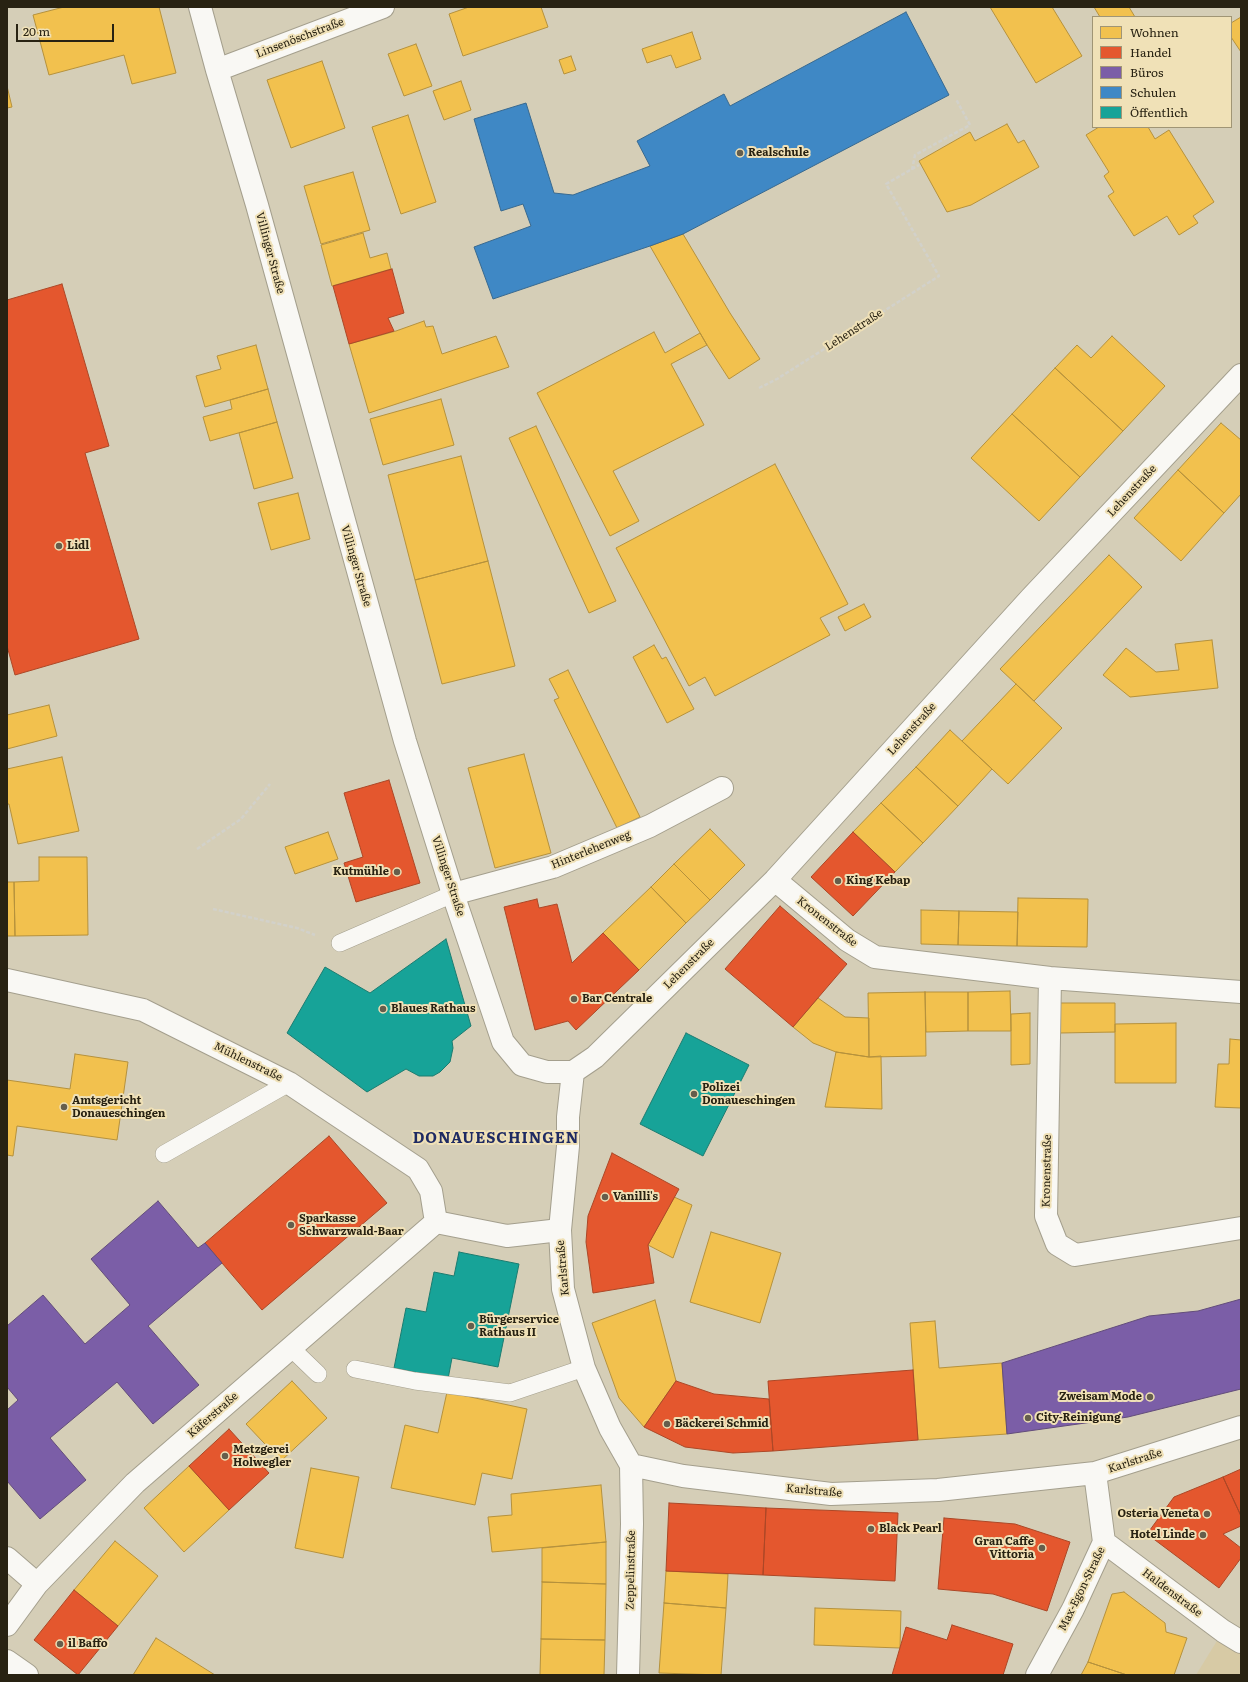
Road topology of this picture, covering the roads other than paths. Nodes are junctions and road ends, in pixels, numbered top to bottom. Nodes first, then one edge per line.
1 (200, 7) edge
2 (383, 7) edge
3 (217, 70) junction
4 (1241, 375) edge
5 (722, 788) dead end
6 (775, 880) junction
7 (453, 894) junction
8 (340, 943) road end
9 (1050, 978) junction
10 (7, 980) edge
11 (1241, 992) edge
12 (573, 1072) junction
13 (289, 1082) junction
14 (164, 1154) dead end
15 (436, 1222) junction
16 (1241, 1228) edge
17 (560, 1230) junction
18 (290, 1348) junction
19 (584, 1368) junction
20 (355, 1369) dead end
21 (318, 1374) dead end
22 (1241, 1427) edge
23 (631, 1465) junction
24 (1095, 1473) junction
25 (1104, 1542) junction
26 (7, 1558) edge
27 (37, 1584) junction
28 (7, 1625) edge
29 (1241, 1642) edge
30 (7, 1661) edge
31 (27, 1675) edge
32 (628, 1675) edge
33 (1037, 1675) edge

1 - 3 street, Villinger Straße
2 - 3 street, Linsenöschstraße
3 - 7 street, Villinger Straße
4 - 6 street, Lehenstraße
5 - 7 street, Hinterlehenweg
6 - 9 street, Kronenstraße
6 - 12 street, Lehenstraße
7 - 8 lane
7 - 12 street, Villinger Straße
9 - 11 street, Kronenstraße
9 - 16 street, Kronenstraße
10 - 13 street, Mühlenstraße
12 - 17 street, Karlstraße
13 - 14 lane
13 - 15 street, Mühlenstraße
15 - 17 street, Karlstraße
15 - 18 street, Käferstraße
17 - 19 street, Karlstraße
18 - 21 lane
18 - 27 street, Käferstraße
19 - 20 lane
19 - 23 street, Karlstraße
22 - 24 street, Karlstraße
23 - 24 street, Karlstraße
23 - 32 street, Zeppelinstraße
24 - 25 street, Max-Egon-Straße
25 - 29 street, Haldenstraße
25 - 33 street, Max-Egon-Straße
26 - 27 street
27 - 28 street, Käferstraße
30 - 31 street

